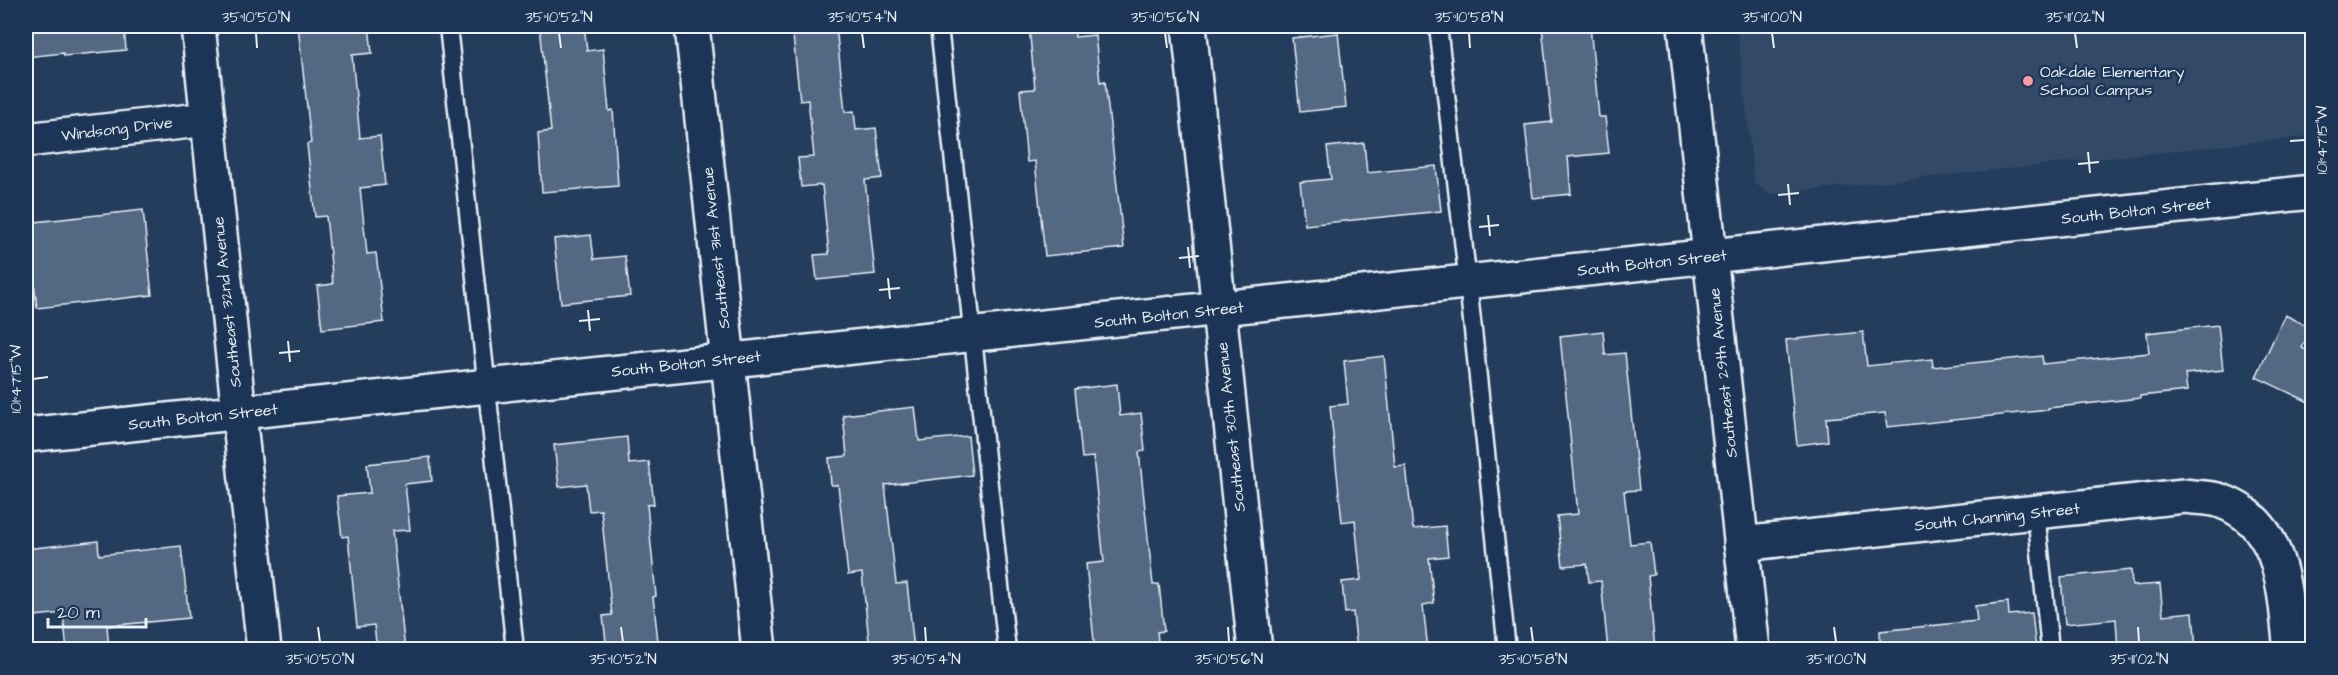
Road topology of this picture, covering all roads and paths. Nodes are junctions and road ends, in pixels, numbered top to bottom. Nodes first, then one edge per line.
1 (198, 26) edge
2 (448, 26) edge
3 (692, 26) edge
4 (939, 26) edge
5 (1189, 26) edge
6 (1438, 26) edge
7 (1685, 26) edge
8 (208, 119) junction
9 (26, 140) edge
10 (2313, 192) edge
11 (1711, 257) junction
12 (1468, 283) junction
13 (1218, 310) junction
14 (972, 335) junction
15 (728, 360) junction
16 (487, 386) junction
17 (239, 413) junction
18 (26, 435) edge
19 (2036, 512) junction
20 (1742, 544) junction
21 (264, 650) edge
22 (515, 650) edge
23 (759, 650) edge
24 (1007, 650) edge
25 (1255, 650) edge
26 (1507, 650) edge
27 (1752, 650) edge
28 (2050, 650) edge
29 (2291, 650) edge

1 - 8 street, Southeast 32nd Avenue
2 - 16 lane
3 - 15 street, Southeast 31st Avenue
4 - 14 lane
5 - 13 street, Southeast 30th Avenue
6 - 12 lane
7 - 11 street, Southeast 29th Avenue
8 - 9 street, Windsong Drive
8 - 17 street, Southeast 32nd Avenue
10 - 11 street, South Bolton Street
11 - 12 street, South Bolton Street
11 - 20 street, Southeast 29th Avenue
12 - 13 street, South Bolton Street
12 - 26 lane
13 - 14 street, South Bolton Street
13 - 25 street, Southeast 30th Avenue
14 - 15 street, South Bolton Street
14 - 24 lane
15 - 16 street, South Bolton Street
15 - 23 street, Southeast 31st Avenue
16 - 17 street, South Bolton Street
16 - 22 lane
17 - 18 street, South Bolton Street
17 - 21 street, Southeast 32nd Avenue
19 - 20 street, South Channing Street
19 - 28 lane
19 - 29 street, South Channing Street
20 - 27 street, Southeast 29th Avenue

